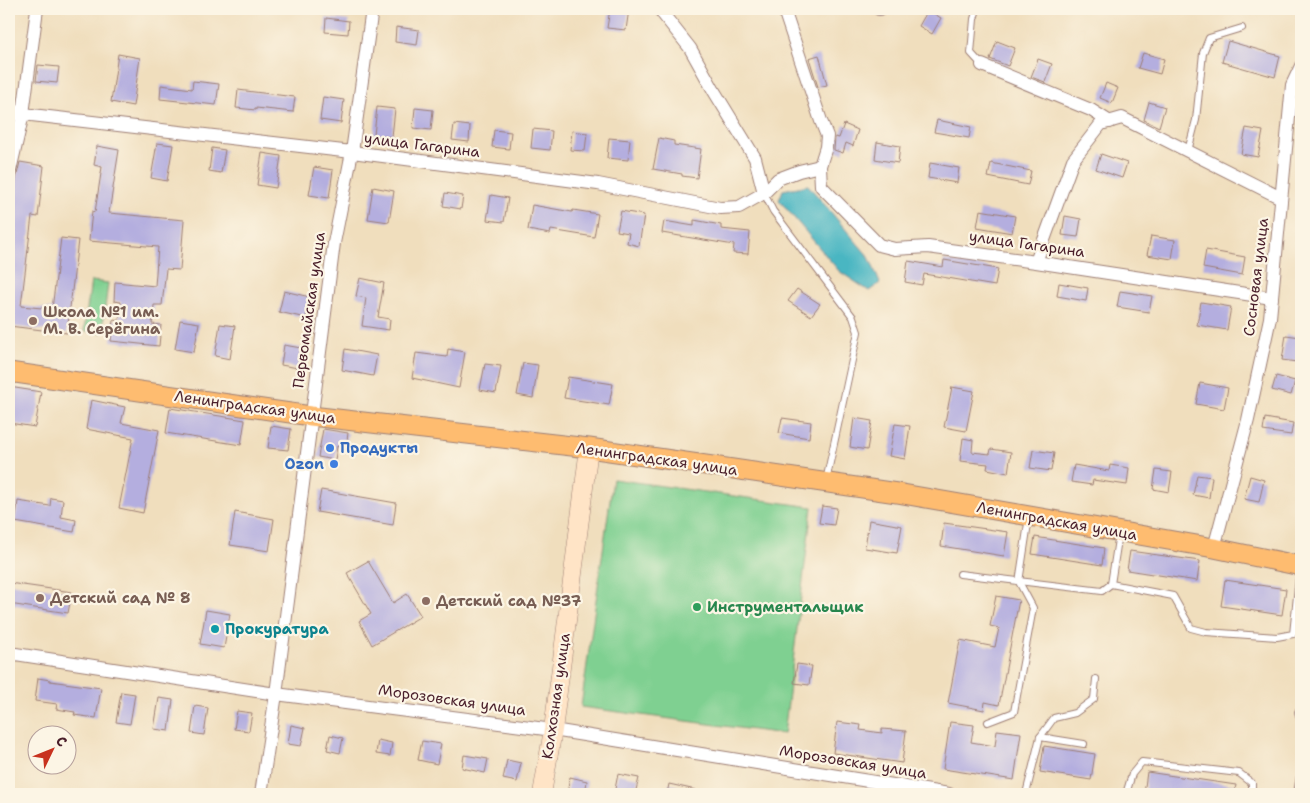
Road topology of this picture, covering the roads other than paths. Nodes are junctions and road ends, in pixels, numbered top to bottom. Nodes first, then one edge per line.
1 (38, 9) edge
2 (372, 9) edge
3 (659, 9) edge
4 (784, 9) edge
5 (977, 9) edge
6 (1242, 28) dead end
7 (982, 65) joint
8 (1301, 66) edge
9 (9, 109) edge
10 (22, 114) junction
11 (1110, 122) junction
12 (1188, 151) junction
13 (352, 152) junction
14 (820, 166) junction
15 (9, 175) edge
16 (764, 193) junction
17 (1281, 198) junction
18 (1036, 262) junction
19 (1272, 298) junction
20 (9, 372) edge
21 (311, 416) junction
22 (588, 448) junction
23 (825, 483) junction
24 (1030, 516) junction
25 (1119, 532) junction
26 (1214, 548) junction
27 (1301, 566) edge
28 (960, 574) dead end
29 (1019, 582) junction
30 (1112, 584) junction
31 (9, 653) edge
32 (1096, 680) dead end
33 (276, 694) junction
34 (1301, 707) edge
35 (1301, 721) edge
36 (988, 722) dead end
37 (553, 730) junction
38 (1040, 737) junction
39 (1084, 744) dead end
40 (1301, 770) edge
41 (923, 792) edge
42 (261, 794) edge
43 (542, 794) edge
44 (949, 794) edge
45 (1026, 794) edge
46 (1126, 794) edge
47 (1252, 794) edge
48 (1297, 794) edge

1 - 10 street
2 - 13 street, Первомайская улица
3 - 16 street
4 - 14 street, улица Гагарина
5 - 7 lane
6 - 12 lane
7 - 11 street
8 - 17 street, Сосновая улица
9 - 10 street, улица Гагарина
10 - 13 street, улица Гагарина
10 - 15 street
11 - 12 street
11 - 18 street
12 - 17 street
13 - 16 street, улица Гагарина
13 - 21 street, Первомайская улица
14 - 16 street, улица Гагарина
14 - 18 street, улица Гагарина
16 - 23 lane
17 - 19 street, Сосновая улица
18 - 19 street, улица Гагарина
19 - 26 street, Сосновая улица
20 - 21 main road, Ленинградская улица
21 - 22 main road, Ленинградская улица
21 - 33 street, Первомайская улица
22 - 23 main road, Ленинградская улица
22 - 37 main road, Колхозная улица
23 - 24 main road, Ленинградская улица
24 - 25 main road, Ленинградская улица
24 - 29 lane
25 - 26 main road, Ленинградская улица
25 - 30 lane
26 - 27 main road, Ленинградская улица
27 - 30 lane
28 - 29 lane
29 - 30 lane
29 - 36 lane
31 - 33 street, Морозовская улица
32 - 38 lane
33 - 37 street, Морозовская улица
33 - 42 street, Первомайская улица
34 - 35 lane
37 - 41 street, Морозовская улица
37 - 43 main road, Колхозная улица
38 - 39 lane
38 - 45 lane
40 - 48 lane
41 - 44 street, Морозовская улица
46 - 47 lane

